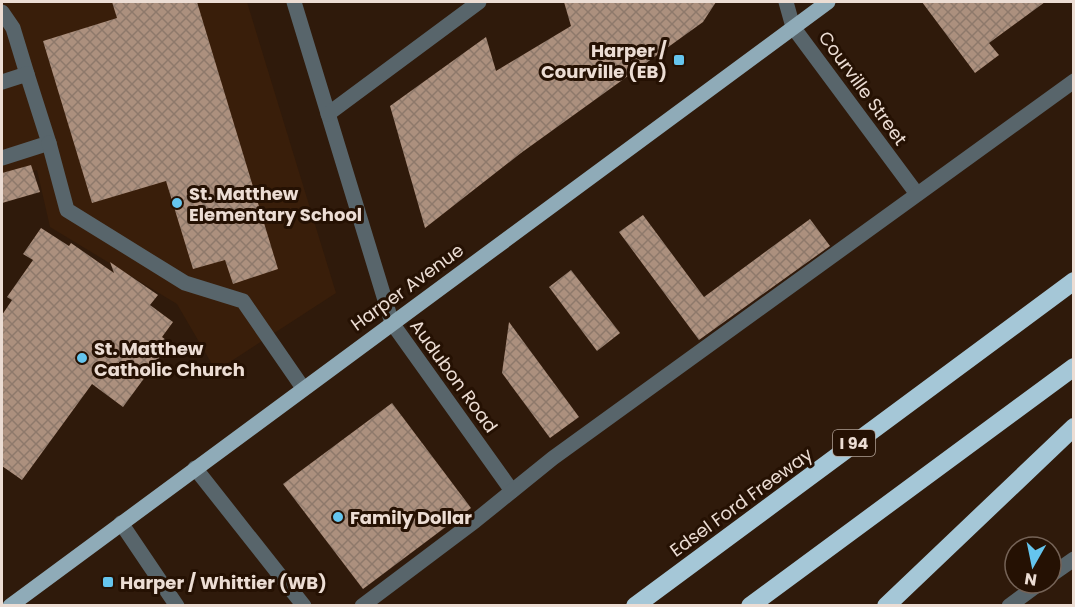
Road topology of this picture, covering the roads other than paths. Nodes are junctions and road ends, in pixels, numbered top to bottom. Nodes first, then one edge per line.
1 (294, 2) edge
2 (479, 2) edge
3 (786, 2) edge
4 (828, 2) edge
5 (2, 12) edge
6 (793, 27) junction
7 (27, 74) junction
8 (1074, 81) edge
9 (2, 82) edge
10 (328, 114) junction
11 (49, 143) junction
12 (2, 158) edge
13 (917, 194) junction
14 (1074, 281) edge
15 (392, 323) junction
16 (1074, 367) edge
17 (303, 388) junction
18 (1074, 427) edge
19 (195, 468) junction
20 (512, 491) junction
21 (121, 523) junction
22 (1024, 595) edge
23 (10, 606) edge
24 (177, 606) edge
25 (304, 606) edge
26 (362, 606) edge
27 (636, 606) edge
28 (750, 606) edge
29 (886, 606) edge
30 (1009, 606) edge

1 - 10 street, Audubon Road
2 - 10 street
3 - 6 street, Courville Street
4 - 6 main road, Harper Avenue
5 - 7 street
6 - 13 street, Courville Street
6 - 15 main road, Harper Avenue
7 - 9 street
7 - 11 street
8 - 13 street
10 - 15 street, Audubon Road
11 - 12 street
11 - 17 street
13 - 20 street
14 - 27 highway, Edsel Ford Freeway / I 94
15 - 17 main road, Harper Avenue
15 - 20 street, Audubon Road
16 - 28 highway
17 - 19 main road, Harper Avenue
18 - 29 highway
19 - 21 main road, Harper Avenue
19 - 25 street
20 - 26 street
21 - 23 main road, Harper Avenue
21 - 24 street
22 - 30 street

